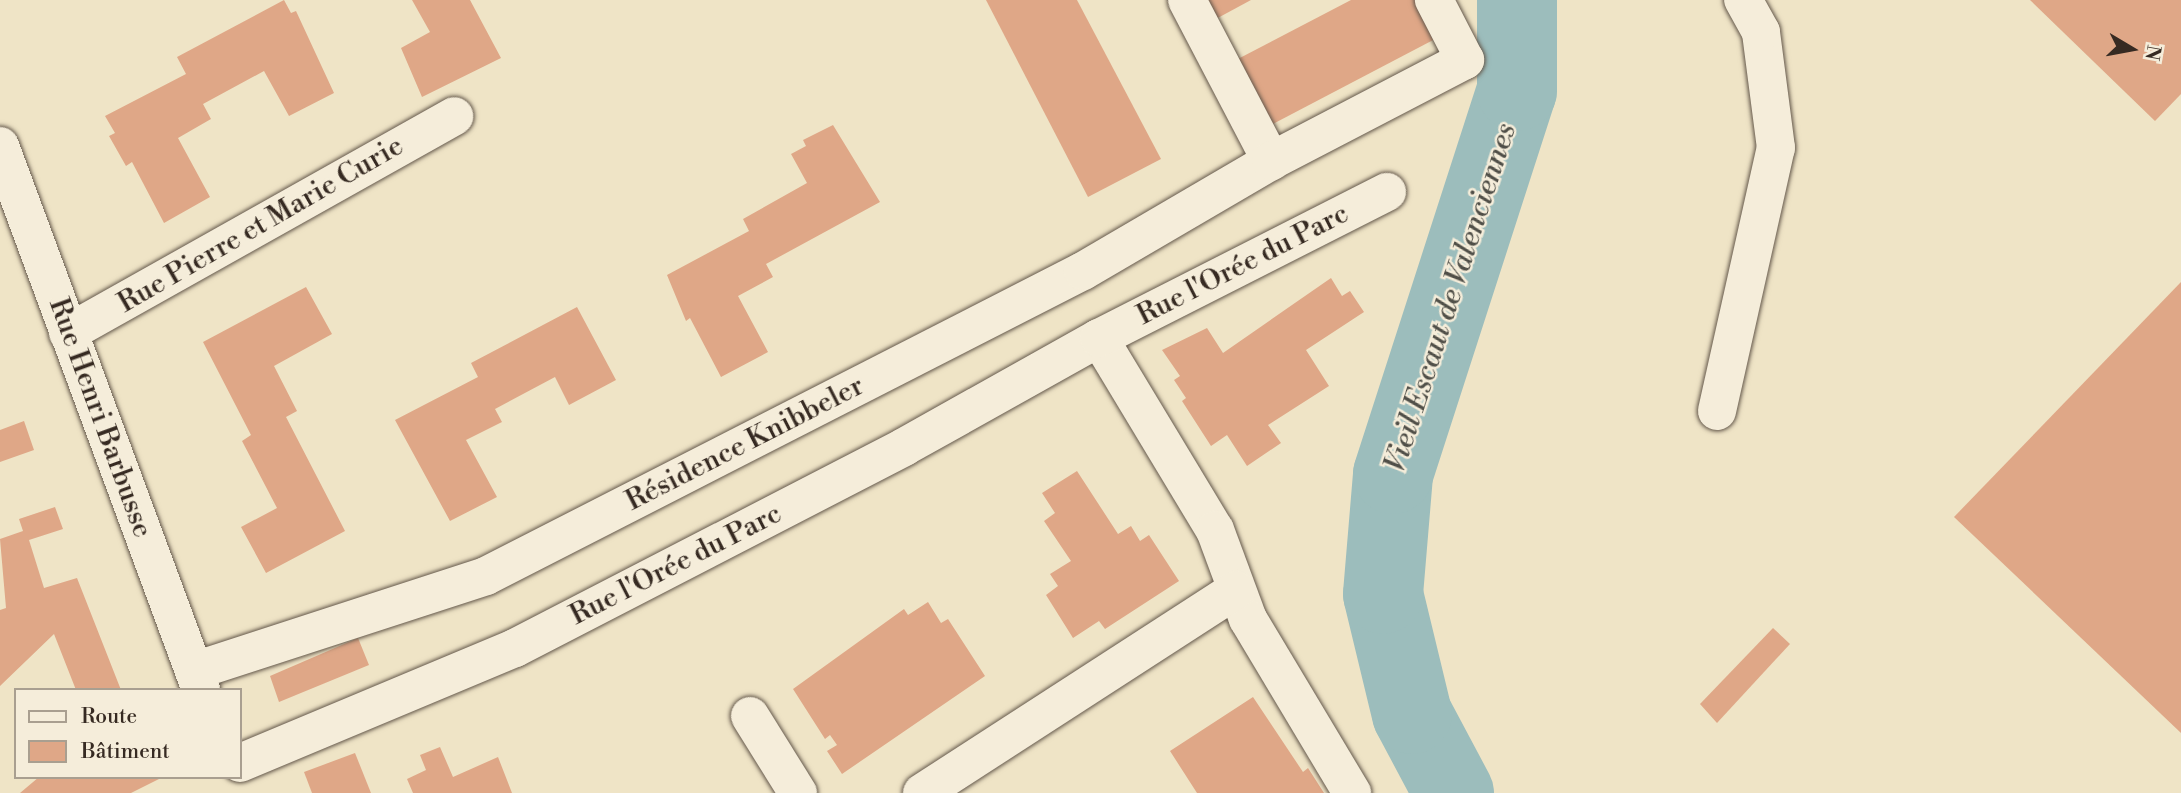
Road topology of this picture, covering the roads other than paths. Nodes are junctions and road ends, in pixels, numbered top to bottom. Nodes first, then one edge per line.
1 (1187, 0) edge
2 (1434, 0) edge
3 (1743, 0) edge
4 (454, 116) dead end
5 (0, 146) edge
6 (1271, 162) junction
7 (1387, 192) dead end
8 (68, 332) junction
9 (1099, 338) junction
10 (1717, 411) dead end
11 (1236, 590) junction
12 (198, 680) edge
13 (750, 716) dead end
14 (242, 763) edge
15 (798, 793) edge
16 (922, 793) edge
17 (1352, 793) edge

1 - 6 street
2 - 6 street, Résidence Knibbeler
3 - 10 street
4 - 8 street, Rue Pierre et Marie Curie
5 - 8 street, Rue Henri Barbusse
6 - 12 street, Résidence Knibbeler
7 - 9 street, Rue l'Orée du Parc
8 - 12 street, Rue Henri Barbusse
9 - 11 street
9 - 14 street, Rue l'Orée du Parc
11 - 16 street
11 - 17 street
13 - 15 street

